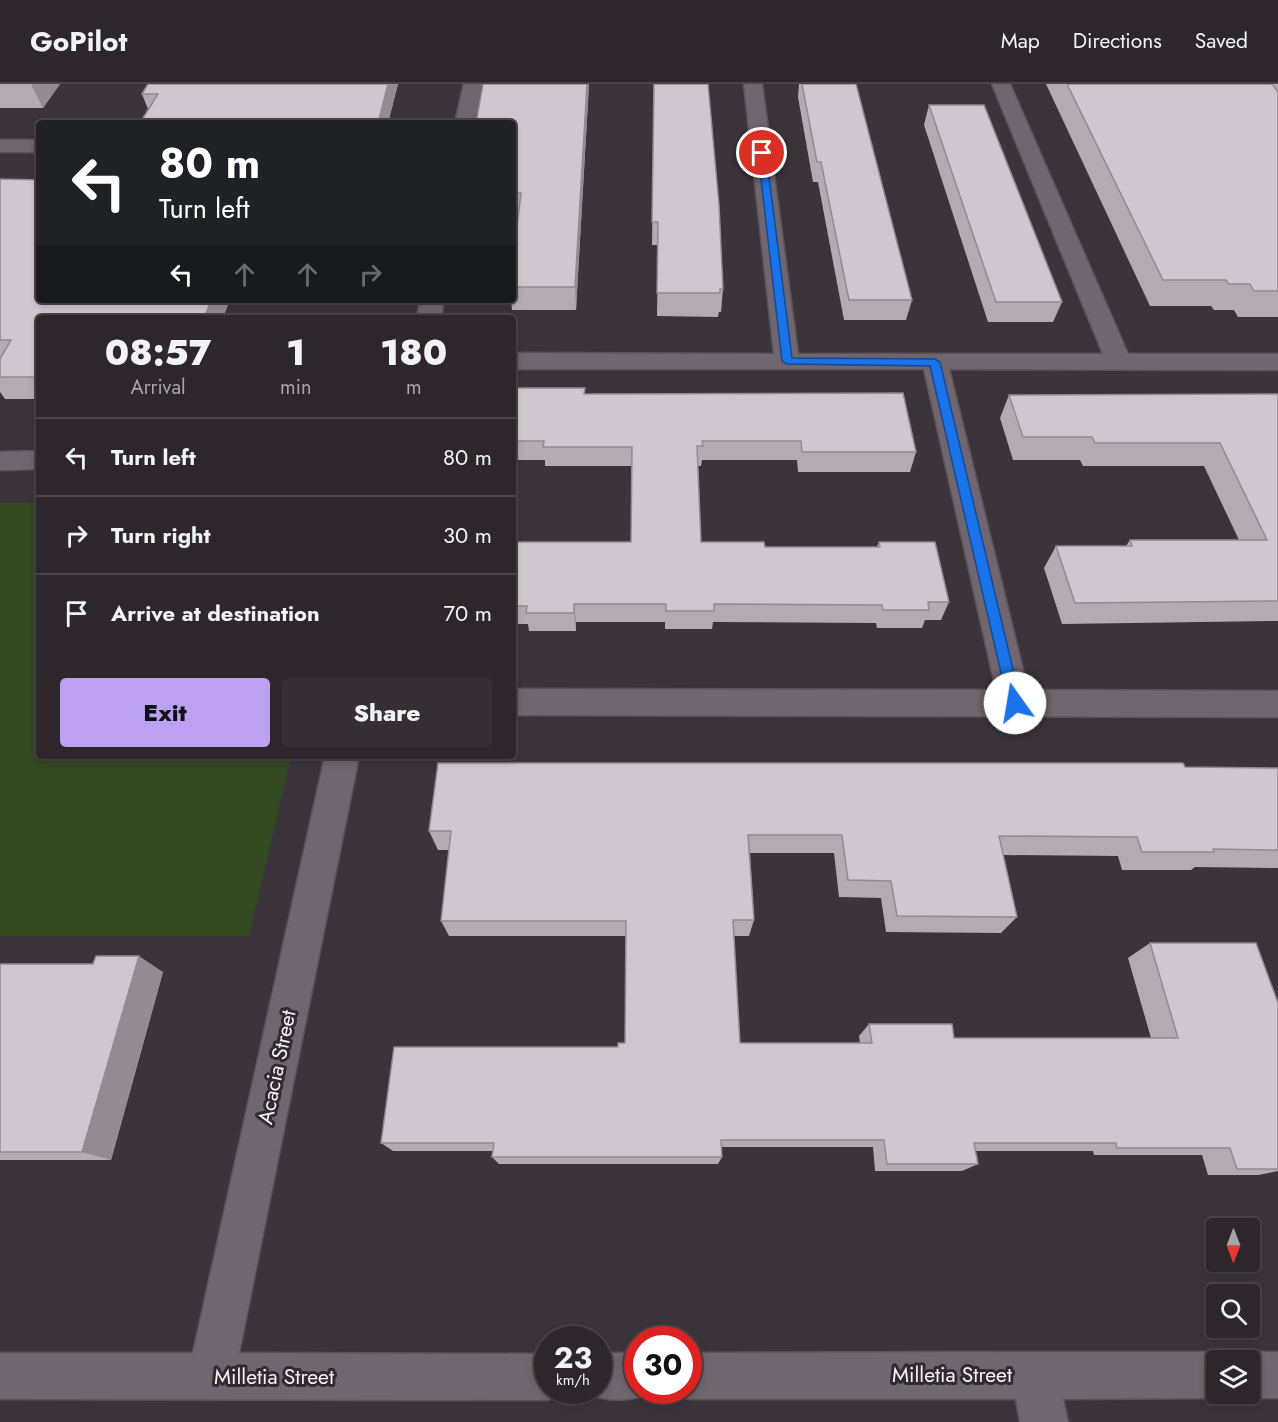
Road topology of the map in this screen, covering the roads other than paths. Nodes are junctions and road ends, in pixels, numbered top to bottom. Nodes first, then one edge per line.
1 (473, 84) edge
2 (753, 84) edge
3 (1001, 84) edge
4 (466, 120) edge
5 (0, 146) edge
6 (36, 146) edge
7 (516, 361) edge
8 (787, 361) junction
9 (935, 362) junction
10 (1119, 362) junction
11 (1278, 362) edge
12 (0, 460) edge
13 (36, 460) edge
14 (516, 702) edge
15 (1015, 703) junction
16 (1278, 704) edge
17 (341, 759) edge
18 (1035, 1375) junction
19 (1206, 1375) edge
20 (1260, 1375) edge
21 (1278, 1375) edge
22 (0, 1376) edge
23 (702, 1376) edge
24 (534, 1377) edge
25 (211, 1378) junction
26 (1044, 1422) edge

1 - 4 street
2 - 8 street
3 - 10 street
5 - 6 street
7 - 8 street
8 - 9 street
9 - 10 street
9 - 15 street
10 - 11 street
12 - 13 street
14 - 15 street
15 - 16 street
17 - 25 street, Acacia Street
18 - 19 street, Milletia Street
18 - 23 street, Milletia Street
18 - 26 street
20 - 21 street
22 - 25 street, Milletia Street
24 - 25 street, Milletia Street

